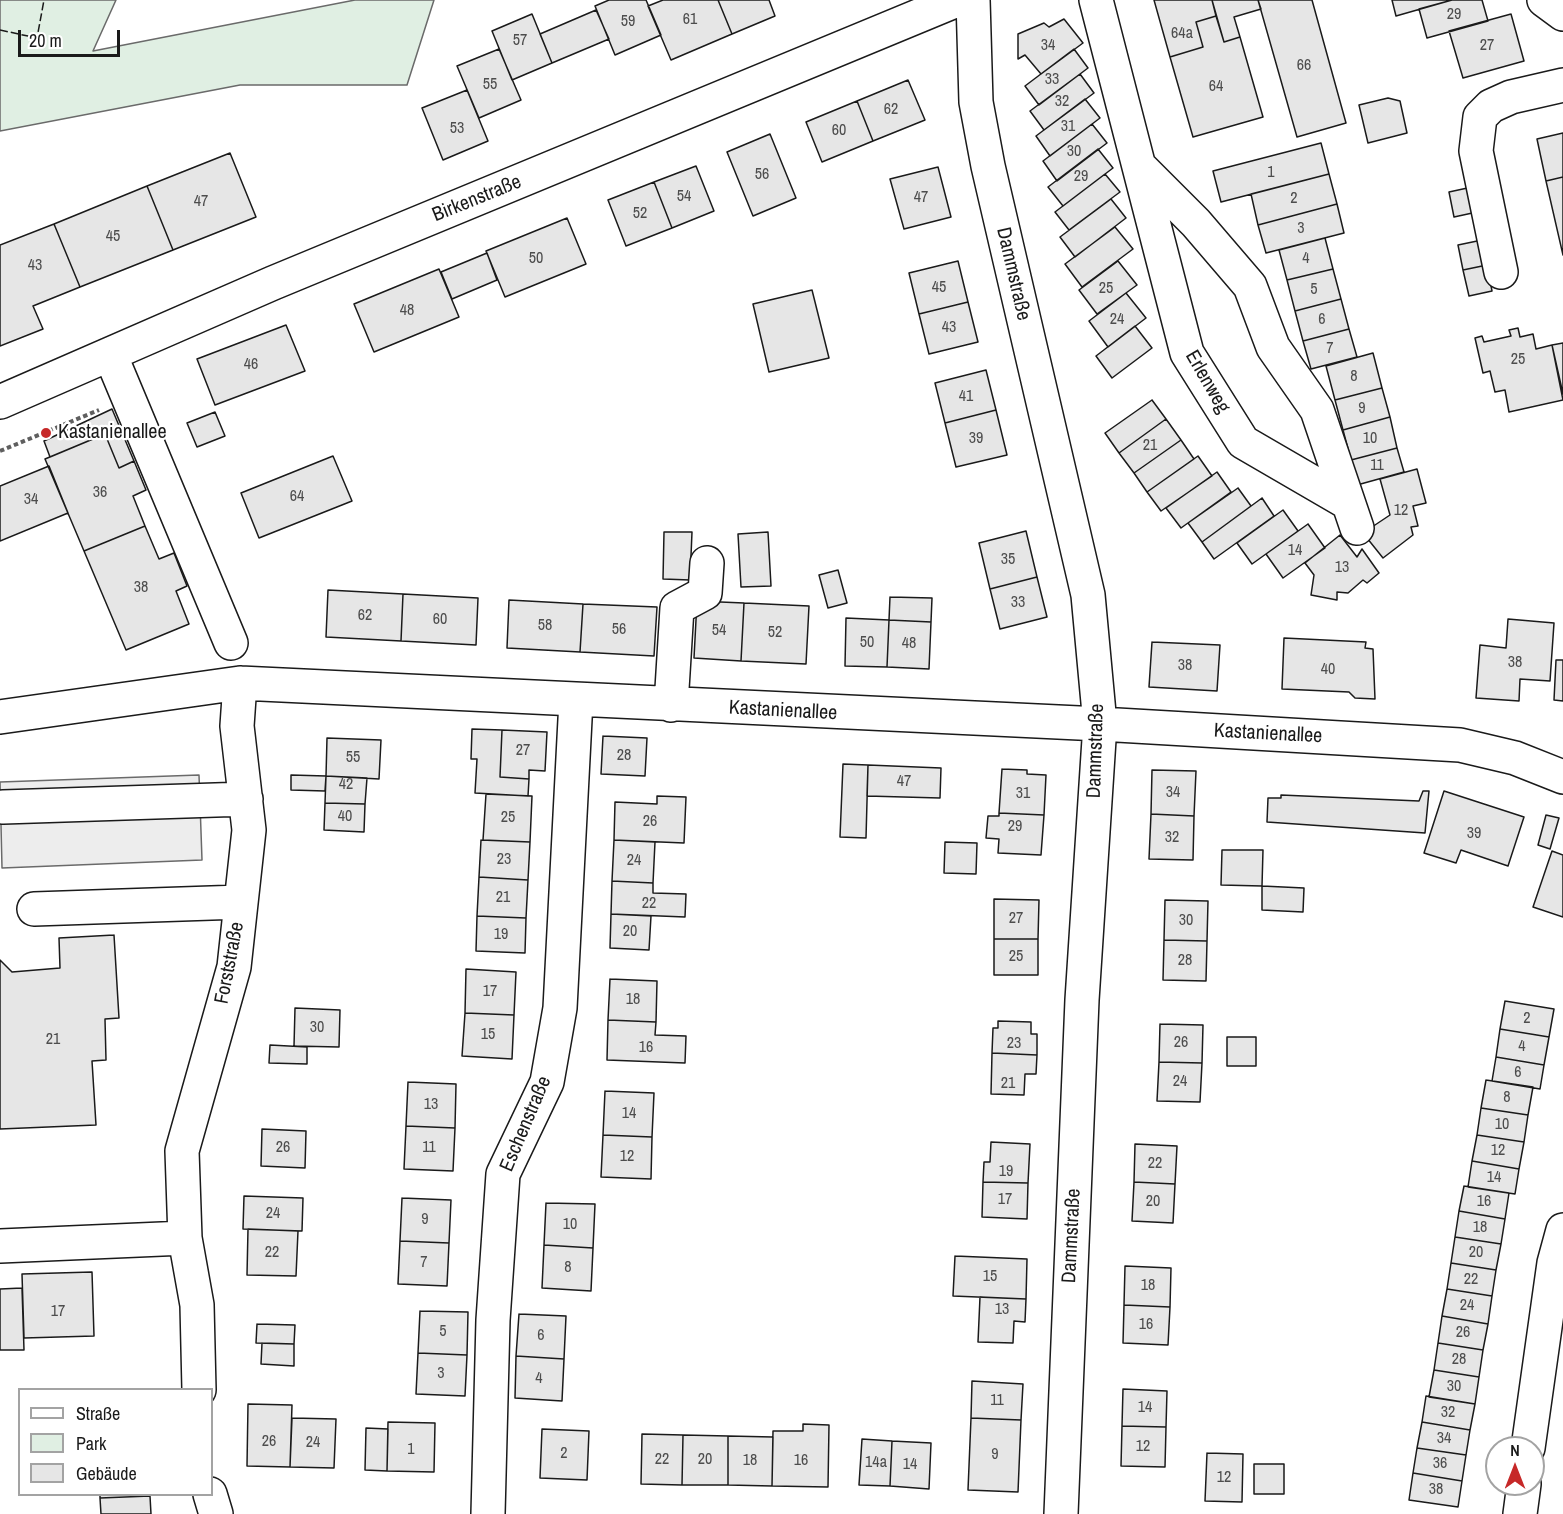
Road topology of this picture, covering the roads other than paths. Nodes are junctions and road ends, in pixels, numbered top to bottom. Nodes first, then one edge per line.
1 (957, 0) edge
2 (973, 0) edge
3 (1096, 0) edge
4 (1544, 0) edge
5 (1563, 14) edge
6 (1563, 85) edge
7 (1139, 166) junction
8 (1501, 273) dead end
9 (110, 354) junction
10 (0, 402) edge
11 (707, 562) dead end
12 (231, 643) dead end
13 (240, 683) junction
14 (576, 700) junction
15 (671, 705) junction
16 (0, 717) edge
17 (1100, 724) junction
18 (1563, 777) edge
19 (246, 799) junction
20 (3, 807) dead end
21 (241, 902) junction
22 (34, 909) dead end
23 (1563, 1230) edge
24 (185, 1238) junction
25 (0, 1246) edge
26 (199, 1388) edge
27 (1530, 1436) edge
28 (211, 1496) edge
29 (1522, 1496) edge
30 (216, 1514) edge
31 (488, 1514) edge
32 (1061, 1514) edge
33 (1520, 1514) edge

1 - 9 street, Birkenstraße
2 - 17 street, Dammstraße
3 - 7 street, Erlenweg
4 - 5 street
6 - 8 street
7 - 7 street, Erlenweg
9 - 10 street, Birkenstraße
9 - 12 street
11 - 15 street
13 - 14 street, Kastanienallee
13 - 16 street, Kastanienallee
13 - 19 street, Forststraße
14 - 15 street, Kastanienallee
14 - 31 street, Eschenstraße
15 - 17 street, Kastanienallee
17 - 18 street, Kastanienallee
17 - 32 street, Dammstraße
19 - 20 street
19 - 21 street, Forststraße
21 - 22 street
21 - 24 street, Forststraße
23 - 27 street
24 - 25 street
24 - 26 street, Forststraße
28 - 30 street
29 - 33 street

